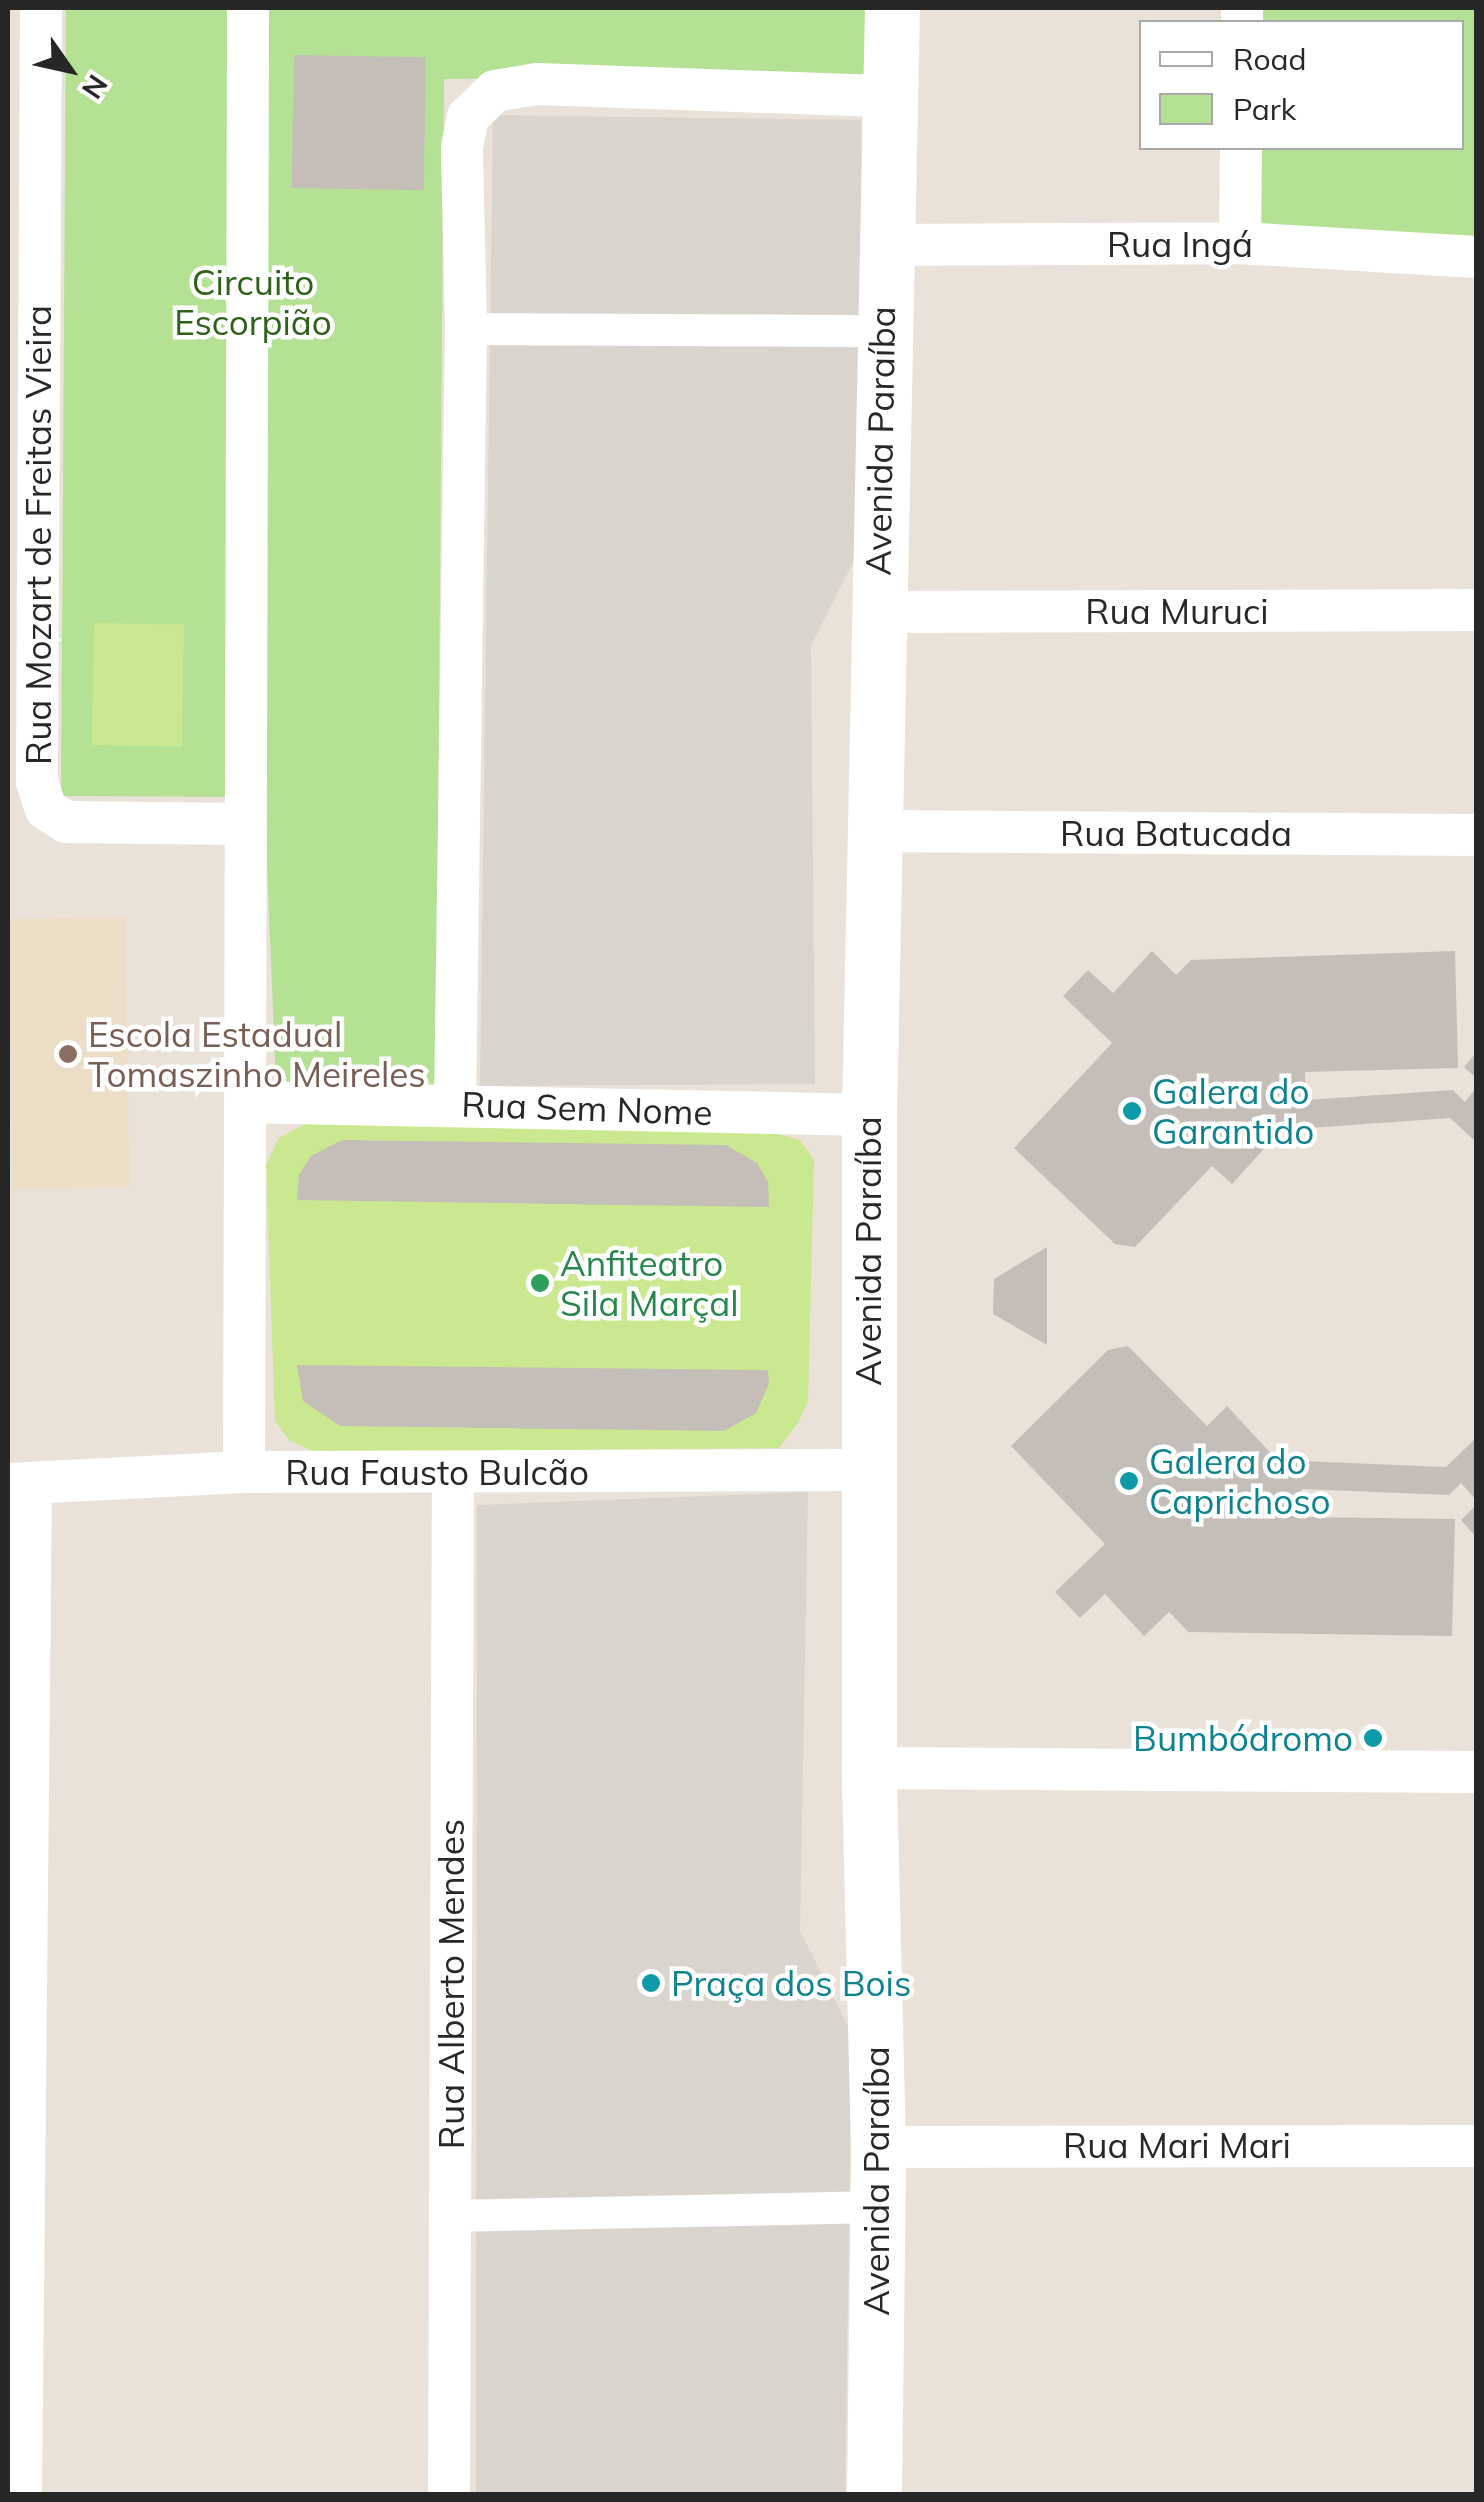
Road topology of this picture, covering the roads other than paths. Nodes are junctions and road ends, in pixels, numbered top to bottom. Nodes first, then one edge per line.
1 (41, 8) edge
2 (248, 8) edge
3 (892, 8) edge
4 (886, 96) junction
5 (1241, 150) edge
6 (23, 168) edge
7 (1240, 243) junction
8 (884, 245) junction
9 (1476, 257) edge
10 (466, 330) junction
11 (882, 332) junction
12 (1476, 610) edge
13 (878, 612) junction
14 (246, 824) junction
15 (875, 831) junction
16 (1476, 835) edge
17 (245, 1102) junction
18 (455, 1104) junction
19 (869, 1116) junction
20 (868, 1470) junction
21 (244, 1472) junction
22 (453, 1473) junction
23 (19, 1484) edge
24 (870, 1768) junction
25 (1476, 1772) edge
26 (1476, 2146) edge
27 (878, 2147) junction
28 (877, 2208) junction
29 (450, 2216) junction
30 (22, 2494) edge
31 (450, 2494) edge
32 (874, 2494) edge

1 - 6 street, Rua Mozart de Freitas Vieira
2 - 14 street
3 - 4 street, Avenida Paraíba
4 - 8 street, Avenida Paraíba
4 - 10 street
5 - 7 street
6 - 14 street, Rua Mozart de Freitas Vieira
7 - 8 street, Rua Ingá
7 - 9 street, Rua Ingá
8 - 11 street, Avenida Paraíba
10 - 11 street
10 - 18 street
11 - 13 street, Avenida Paraíba
12 - 13 street, Rua Muruci
13 - 15 street, Avenida Paraíba
14 - 17 street
15 - 16 street, Rua Batucada
15 - 19 street, Avenida Paraíba
17 - 18 street, Rua Sem Nome
17 - 21 street
18 - 19 street, Rua Sem Nome
19 - 20 street, Avenida Paraíba
20 - 22 street, Rua Fausto Bulcão
20 - 24 street, Avenida Paraíba
21 - 22 street, Rua Fausto Bulcão
21 - 23 street, Rua Fausto Bulcão
22 - 29 street, Rua Alberto Mendes
23 - 30 street
24 - 25 street
24 - 27 street, Avenida Paraíba
26 - 27 street, Rua Mari Mari
27 - 28 street, Avenida Paraíba
28 - 29 street
28 - 32 street, Avenida Paraíba
29 - 31 street, Rua Alberto Mendes

